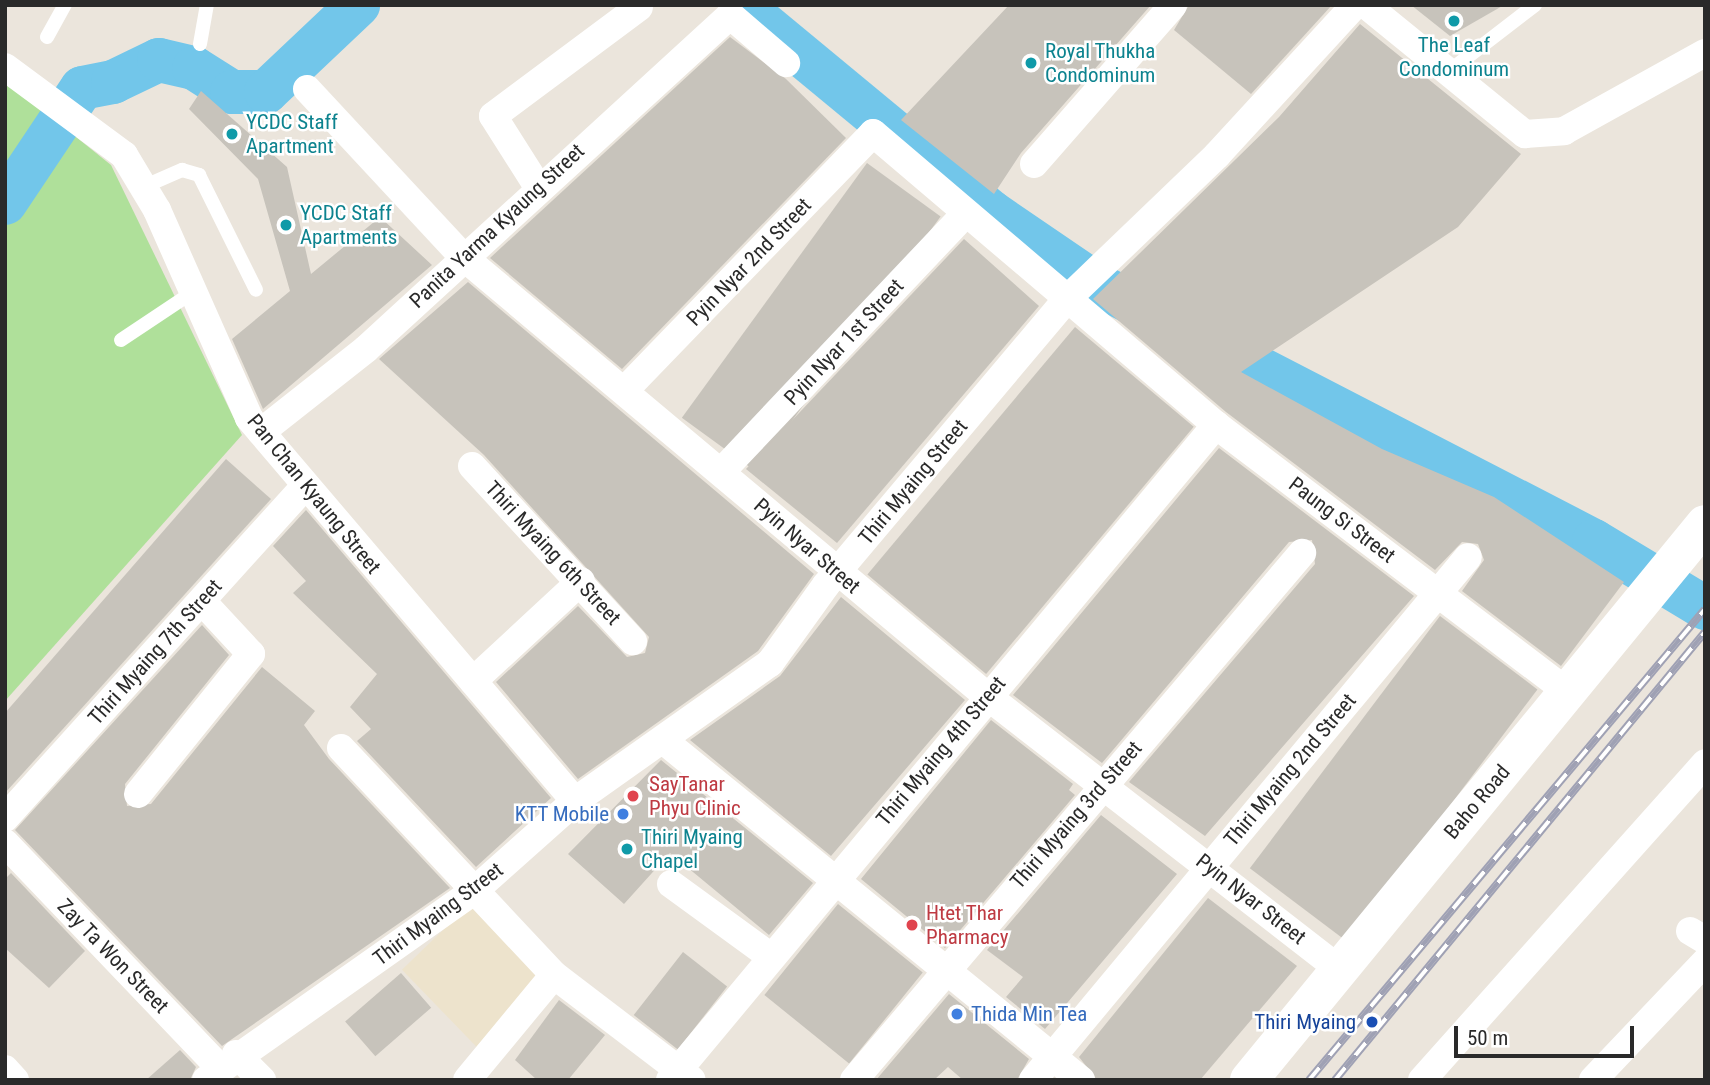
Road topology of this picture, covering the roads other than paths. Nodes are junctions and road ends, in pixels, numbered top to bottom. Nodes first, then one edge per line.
1 (65, 5) edge
2 (206, 5) edge
3 (1174, 5) edge
4 (1355, 5) edge
5 (1366, 5) edge
6 (1535, 5) edge
7 (639, 7) dead end
8 (47, 37) dead end
9 (200, 44) dead end
10 (1705, 53) edge
11 (786, 63) dead end
12 (5, 67) edge
13 (1448, 72) junction
14 (307, 89) dead end
15 (1034, 164) dead end
16 (143, 187) junction
17 (538, 187) junction
18 (966, 213) junction
19 (461, 255) junction
20 (1081, 285) junction
21 (256, 290) dead end
22 (193, 292) junction
23 (121, 340) dead end
24 (625, 390) junction
25 (1216, 425) junction
26 (261, 432) junction
27 (472, 466) dead end
28 (722, 471) junction
29 (305, 486) junction
30 (1693, 538) edge
31 (1302, 553) dead end
32 (1468, 557) dead end
33 (836, 572) junction
34 (581, 582) junction
35 (1437, 592) junction
36 (202, 601) junction
37 (633, 640) dead end
38 (473, 681) junction
39 (1569, 693) junction
40 (987, 696) junction
41 (663, 740) junction
42 (341, 748) dead end
43 (1705, 763) edge
44 (1101, 786) junction
45 (138, 794) dead end
46 (575, 801) junction
47 (5, 818) edge
48 (9, 855) edge
49 (1211, 866) junction
50 (832, 881) junction
51 (671, 884) dead end
52 (474, 891) junction
53 (771, 957) junction
54 (1705, 962) edge
55 (947, 965) junction
56 (1338, 968) junction
57 (554, 975) junction
58 (1053, 1055) junction
59 (221, 1067) edge
60 (5, 1069) edge
61 (681, 1076) edge
62 (15, 1080) edge
63 (261, 1080) edge
64 (467, 1080) edge
65 (854, 1080) edge
66 (1033, 1080) edge
67 (1081, 1080) edge
68 (1248, 1080) edge
69 (1422, 1080) edge
70 (1593, 1080) edge

1 - 8 lane
2 - 9 lane
3 - 15 street
4 - 20 street, Thiri Myaing Street
5 - 13 street
6 - 13 lane
7 - 17 street
10 - 13 street
11 - 17 street, Panita Yarma Kyaung Street
12 - 16 street, Pan Chan Kyaung Street
14 - 19 street, Pyin Nyar Street
16 - 21 lane
16 - 22 street, Pan Chan Kyaung Street
17 - 19 street, Panita Yarma Kyaung Street
18 - 20 street
18 - 24 street, Pyin Nyar 2nd Street
18 - 28 street, Pyin Nyar 1st Street
19 - 24 street, Pyin Nyar Street
19 - 26 street, Panita Yarma Kyaung Street
20 - 25 street, Paung Si Street
20 - 33 street, Thiri Myaing Street
22 - 23 lane
22 - 26 street, Pan Chan Kyaung Street
24 - 28 street, Pyin Nyar Street
25 - 35 street, Paung Si Street
25 - 40 street, Thiri Myaing 4th Street
26 - 29 street, Pan Chan Kyaung Street
27 - 34 street, Thiri Myaing 6th Street
28 - 33 street, Pyin Nyar Street
29 - 36 street, Thiri Myaing 7th Street
29 - 38 street, Pan Chan Kyaung Street
30 - 39 main road, Baho Road
31 - 44 street, Thiri Myaing 3rd Street
32 - 35 street, Thiri Myaing 2nd Street
33 - 40 street, Pyin Nyar Street
33 - 41 street, Thiri Myaing Street
34 - 37 street, Thiri Myaing 6th Street
34 - 38 street
35 - 39 street, Paung Si Street
35 - 49 street, Thiri Myaing 2nd Street
36 - 45 street
36 - 47 street, Thiri Myaing 7th Street
38 - 46 street, Pan Chan Kyaung Street
39 - 56 main road, Baho Road
40 - 44 street, Pyin Nyar Street
40 - 50 street, Thiri Myaing 4th Street
41 - 46 street, Thiri Myaing Street
41 - 50 street
42 - 52 street
43 - 69 street
44 - 49 street, Pyin Nyar Street
44 - 55 street, Thiri Myaing 3rd Street
46 - 52 street, Thiri Myaing Street
48 - 59 street, Zay Ta Won Street
49 - 56 street, Pyin Nyar Street
49 - 58 street, Thiri Myaing 2nd Street
50 - 53 street, Thiri Myaing 4th Street
50 - 55 street
51 - 53 street
52 - 57 street
52 - 59 street, Thiri Myaing Street
53 - 61 street, Thiri Myaing 4th Street
54 - 70 street
55 - 58 street
55 - 65 street, Thiri Myaing 3rd Street
56 - 68 main road, Baho Road
57 - 61 street
57 - 64 street
58 - 66 street, Thiri Myaing 2nd Street
58 - 67 street
59 - 63 street, Zay Ta Won Street
60 - 62 street

